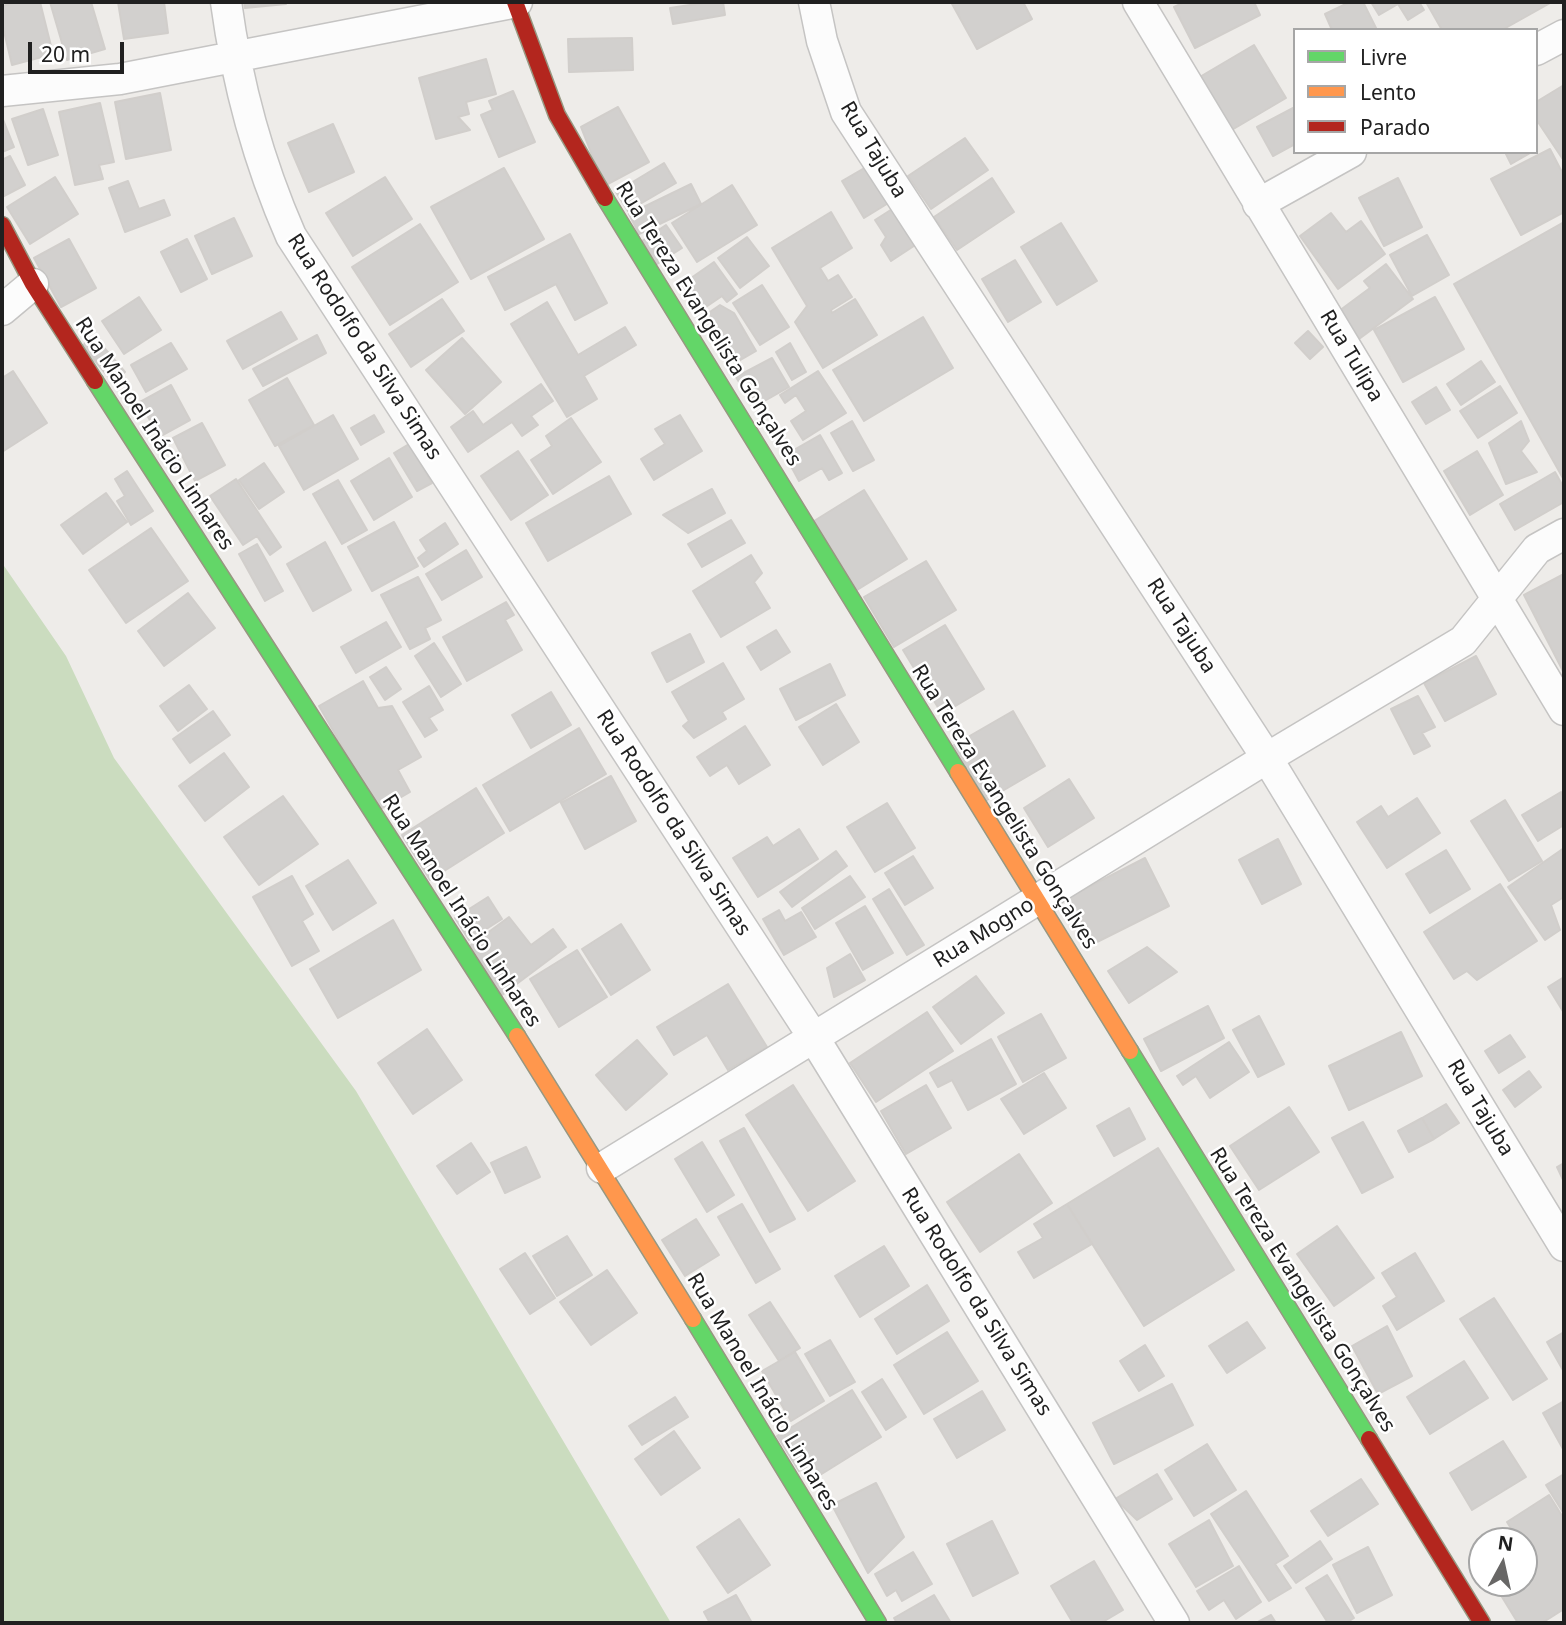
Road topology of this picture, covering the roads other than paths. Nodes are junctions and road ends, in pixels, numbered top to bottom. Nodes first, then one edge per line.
1 (226, 2) edge
2 (516, 2) edge
3 (814, 2) edge
4 (1138, 2) edge
5 (1564, 35) edge
6 (1538, 49) edge
7 (234, 59) junction
8 (2, 91) edge
9 (1347, 154) edge
10 (1258, 204) junction
11 (2, 225) edge
12 (33, 284) junction
13 (2, 310) edge
14 (1564, 534) edge
15 (1498, 597) junction
16 (1564, 710) edge
17 (1267, 758) junction
18 (1037, 900) junction
19 (814, 1038) junction
20 (602, 1168) junction
21 (1564, 1246) edge
22 (878, 1623) edge
23 (1174, 1623) edge
24 (1482, 1623) edge

1 - 7 street, Rua Rodolfo da Silva Simas
2 - 7 street
2 - 18 street, Rua Tereza Evangelista Gonçalves
3 - 17 street, Rua Tajuba
4 - 10 street, Rua Tulipa
5 - 6 street
7 - 8 street
7 - 19 street, Rua Rodolfo da Silva Simas
9 - 10 street
10 - 15 street, Rua Tulipa
11 - 12 street, Rua Manoel Inácio Linhares
12 - 13 street
12 - 20 street, Rua Manoel Inácio Linhares
14 - 15 street, Rua Mogno
15 - 16 street, Rua Tulipa
15 - 17 street, Rua Mogno
17 - 18 street, Rua Mogno
17 - 21 street, Rua Tajuba
18 - 19 street, Rua Mogno
18 - 24 street, Rua Tereza Evangelista Gonçalves
19 - 20 street, Rua Mogno
19 - 23 street, Rua Rodolfo da Silva Simas
20 - 22 street, Rua Manoel Inácio Linhares

